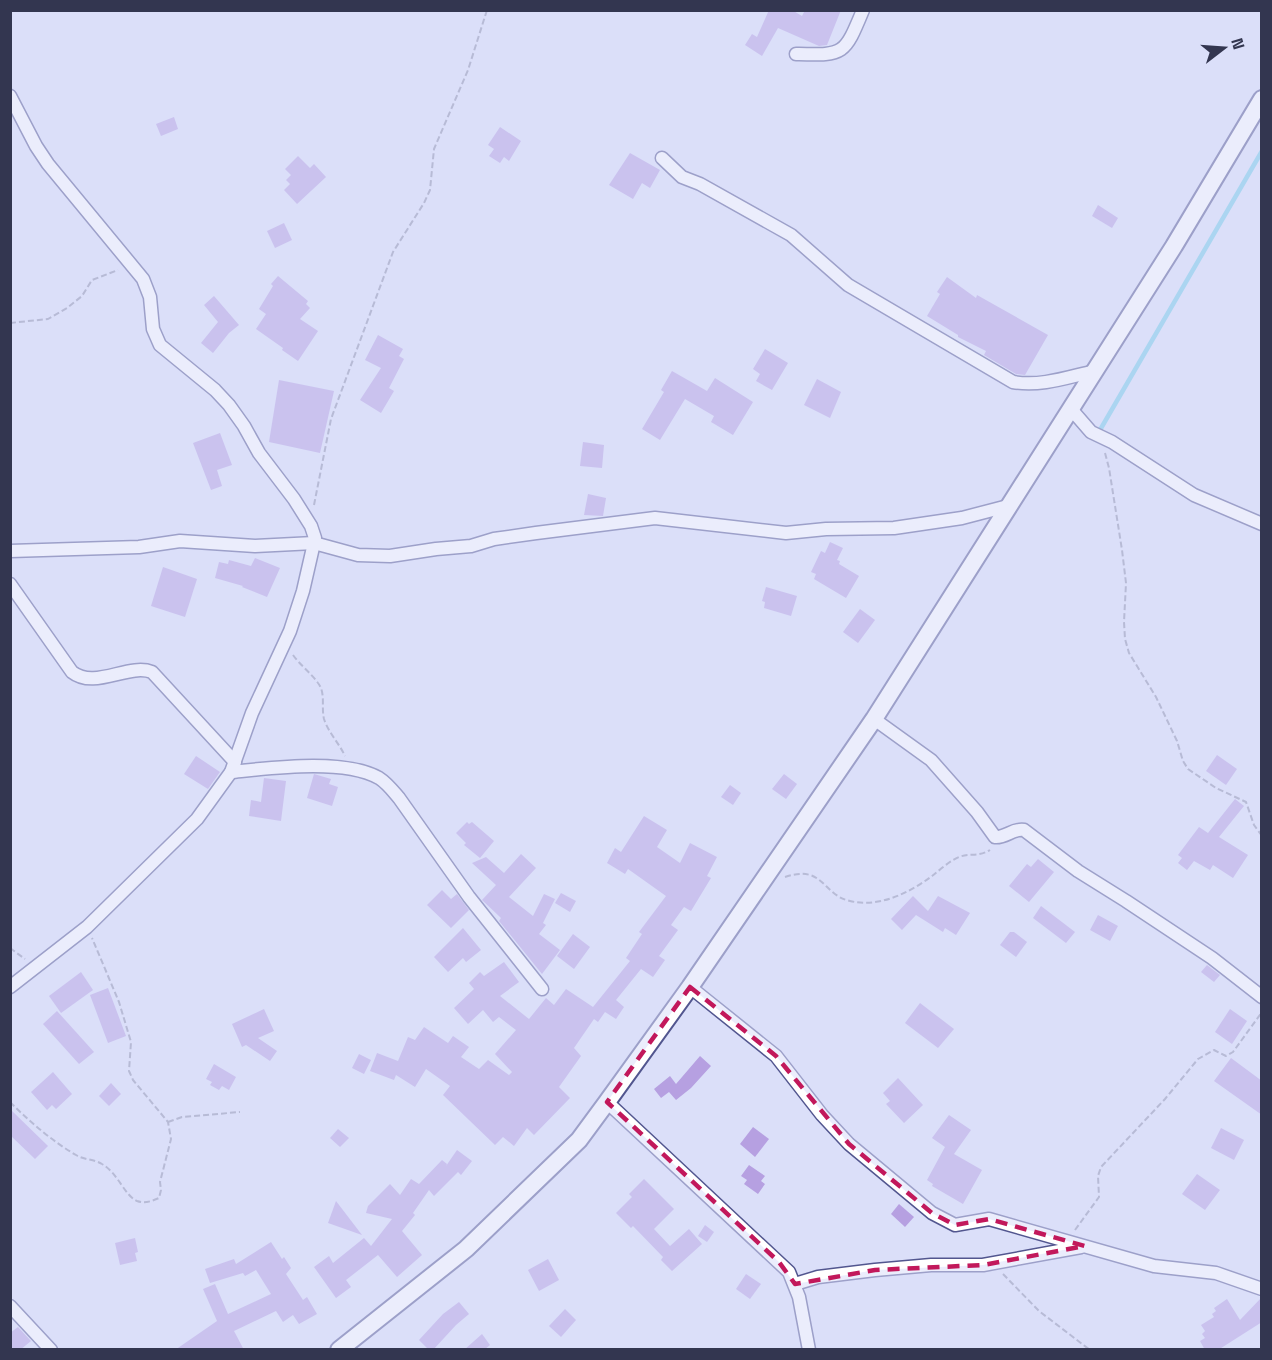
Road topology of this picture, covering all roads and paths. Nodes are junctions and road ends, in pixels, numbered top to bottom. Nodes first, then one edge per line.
1 (487, 10) edge
2 (863, 10) edge
3 (796, 54) dead end
4 (10, 96) edge
5 (1262, 99) edge
6 (662, 158) dead end
7 (131, 263) junction
8 (10, 322) edge
9 (1095, 370) junction
10 (1071, 409) junction
11 (1099, 436) junction
12 (1008, 506) junction
13 (1262, 525) edge
14 (311, 526) junction
15 (314, 543) junction
16 (10, 551) edge
17 (10, 584) edge
18 (283, 644) junction
19 (874, 719) junction
20 (233, 767) junction
21 (349, 770) junction
22 (1005, 836) junction
23 (1261, 836) edge
24 (760, 885) junction
25 (87, 927) junction
26 (10, 948) edge
27 (37, 966) junction
28 (10, 987) edge
29 (690, 987) junction
30 (542, 989) dead end
31 (1262, 997) edge
32 (1262, 1012) edge
33 (10, 1102) edge
34 (607, 1102) junction
35 (240, 1112) dead end
36 (168, 1122) junction
37 (1066, 1241) junction
38 (1085, 1246) junction
39 (992, 1264) junction
40 (795, 1284) junction
41 (1262, 1289) edge
42 (10, 1306) edge
43 (51, 1350) edge
44 (339, 1350) edge
45 (809, 1350) edge
46 (1090, 1350) edge

1 - 14 path
2 - 3 street
4 - 7 street
5 - 9 main road
6 - 9 street
7 - 8 path
7 - 14 street
9 - 10 main road
10 - 11 street
10 - 12 main road
11 - 13 street
11 - 23 path
12 - 15 street
12 - 19 main road
14 - 15 street
15 - 16 street
15 - 18 street
17 - 20 street
18 - 20 street
18 - 21 path
19 - 22 street
19 - 24 main road
20 - 21 street
20 - 25 street
21 - 30 street
22 - 24 path
22 - 31 street
24 - 29 main road
25 - 27 street
25 - 36 path
26 - 27 path
27 - 28 street
29 - 34 main road
29 - 37 street
32 - 37 path
33 - 36 path
34 - 40 street
34 - 44 main road
35 - 36 path
37 - 38 street
38 - 39 street
38 - 41 street
39 - 40 street
39 - 46 path
40 - 45 street
42 - 43 street

